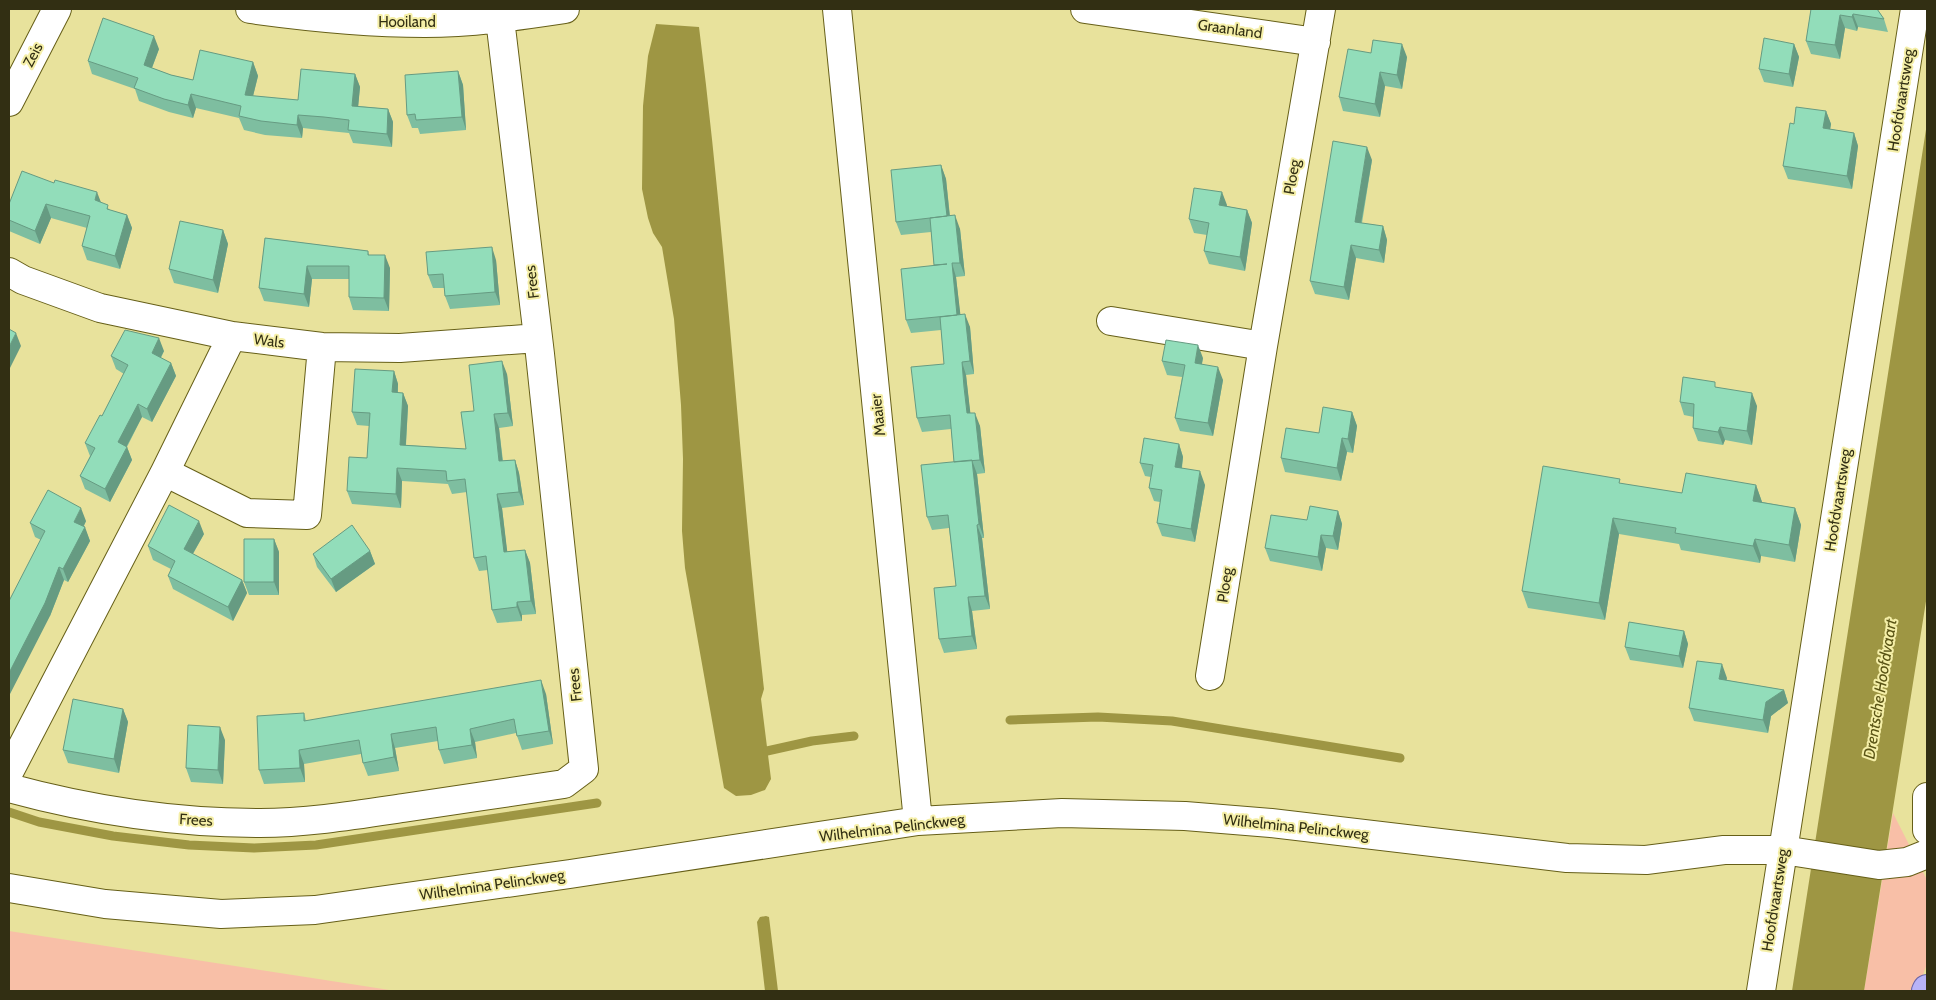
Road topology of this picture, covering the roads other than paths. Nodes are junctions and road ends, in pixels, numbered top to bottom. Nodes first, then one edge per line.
1 (57, 9) edge
2 (250, 9) edge
3 (565, 9) edge
4 (838, 9) edge
5 (1085, 9) edge
6 (1321, 9) edge
7 (1915, 9) edge
8 (500, 19) junction
9 (1316, 42) junction
10 (9, 102) edge
11 (9, 272) edge
12 (1111, 321) dead end
13 (232, 336) junction
14 (538, 338) junction
15 (1263, 346) junction
16 (322, 347) junction
17 (165, 472) junction
18 (1210, 676) dead end
19 (9, 772) edge
20 (9, 788) edge
21 (1927, 797) edge
22 (918, 821) junction
23 (1927, 830) edge
24 (1783, 850) junction
25 (1927, 854) edge
26 (9, 888) edge
27 (1761, 991) edge

1 - 10 street, Zeis
2 - 8 street, Hooiland
3 - 8 street, Hooiland
4 - 22 street, Maaier
5 - 9 street, Graanland
6 - 9 street, Ploeg
7 - 24 street, Hoofdvaartsweg
8 - 14 street, Frees
9 - 15 street, Ploeg
11 - 13 street, Wals
12 - 15 street
13 - 16 street, Wals
13 - 17 street
14 - 16 street, Wals
14 - 20 street, Frees
15 - 18 street, Ploeg
16 - 17 street
17 - 19 street
21 - 23 street
22 - 24 street, Wilhelmina Pelinckweg
22 - 26 street, Wilhelmina Pelinckweg
24 - 25 street, Wilhelmina Pelinckweg
24 - 27 street, Hoofdvaartsweg

